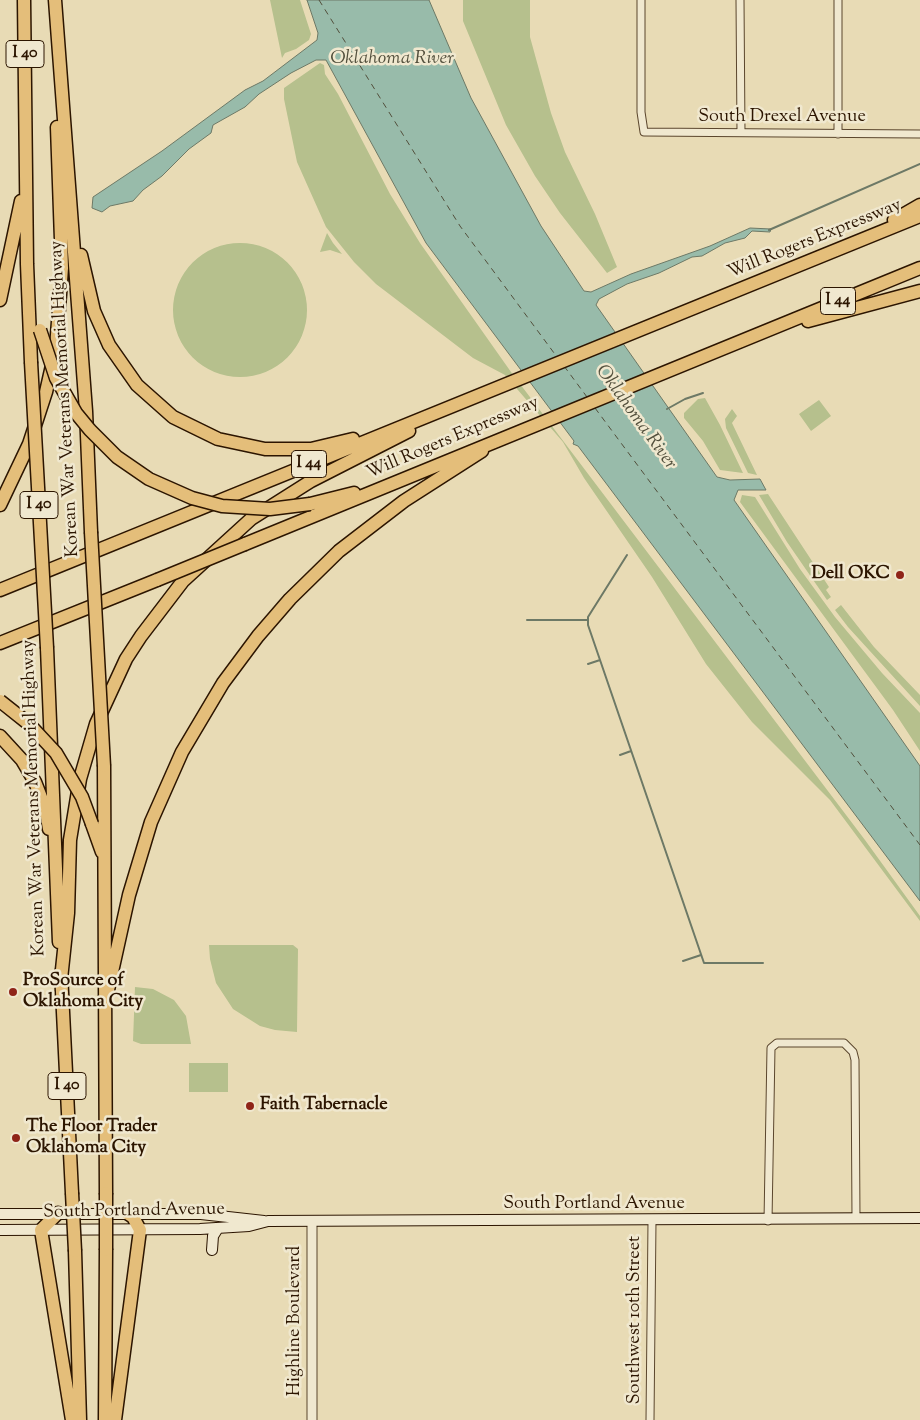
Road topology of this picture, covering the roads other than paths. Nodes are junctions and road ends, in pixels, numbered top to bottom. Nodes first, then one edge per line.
1 (24, 0) edge
2 (54, 0) edge
3 (641, 0) edge
4 (740, 0) edge
5 (838, 0) edge
6 (740, 132) junction
7 (838, 134) junction
8 (920, 134) edge
9 (26, 174) junction
10 (920, 205) edge
11 (72, 216) junction
12 (920, 216) edge
13 (869, 237) junction
14 (27, 264) junction
15 (920, 268) edge
16 (920, 291) edge
17 (0, 300) edge
18 (757, 335) junction
19 (458, 404) junction
20 (396, 428) junction
21 (503, 437) junction
22 (381, 487) junction
23 (0, 505) edge
24 (0, 590) edge
25 (0, 643) edge
26 (0, 701) edge
27 (0, 736) edge
28 (106, 861) junction
29 (55, 864) junction
30 (61, 979) junction
31 (106, 999) junction
32 (58, 1213) junction
33 (127, 1213) junction
34 (0, 1214) edge
35 (856, 1218) junction
36 (920, 1218) edge
37 (268, 1221) junction
38 (652, 1221) junction
39 (768, 1221) junction
40 (312, 1222) junction
41 (218, 1228) junction
42 (200, 1229) junction
43 (0, 1230) edge
44 (41, 1230) junction
45 (140, 1230) junction
46 (72, 1420) edge
47 (80, 1420) edge
48 (105, 1420) edge
49 (115, 1420) edge
50 (312, 1420) edge
51 (650, 1420) edge

1 - 9 highway, I 40
2 - 11 highway, I 40
2 - 23 highway
3 - 6 street, South Drexel Avenue
4 - 6 street
5 - 7 street
6 - 7 street, South Drexel Avenue
7 - 8 street, South Drexel Avenue
9 - 14 highway, Korean War Veterans Memorial Highway / I 40
9 - 17 highway
10 - 13 highway
11 - 20 highway
11 - 28 highway, Korean War Veterans Memorial Highway / I 40, bridge
12 - 13 highway, Will Rogers Expressway / I 44
13 - 19 highway, Will Rogers Expressway / I 44
14 - 22 highway, bridge
14 - 29 highway, Korean War Veterans Memorial Highway / I 40, bridge
15 - 18 highway, Will Rogers Expressway / I 44
16 - 18 highway
18 - 21 highway, Will Rogers Expressway / I 44
19 - 20 highway, Will Rogers Expressway / I 44
19 - 30 highway
20 - 24 highway, Will Rogers Expressway / I 44
21 - 22 highway, Will Rogers Expressway / I 44
21 - 31 highway
22 - 25 highway, Will Rogers Expressway / I 44, bridge
26 - 28 highway, bridge
27 - 29 highway
28 - 31 highway, Korean War Veterans Memorial Highway / I 40
29 - 30 highway, Korean War Veterans Memorial Highway / I 40
30 - 47 highway, Korean War Veterans Memorial Highway / I 40, bridge
31 - 48 highway, Korean War Veterans Memorial Highway / I 40, bridge
32 - 33 main road, South Portland Avenue
32 - 34 main road, South Portland Avenue
32 - 44 highway
33 - 37 main road, South Portland Avenue
33 - 45 highway
35 - 36 main road, South Portland Avenue
35 - 39 main road, South Portland Avenue
35 - 39 street
37 - 40 main road, South Portland Avenue
37 - 41 main road, South Portland Avenue
38 - 39 main road, South Portland Avenue
38 - 40 main road, South Portland Avenue
38 - 51 street, Southwest 10th Street
40 - 50 street, Highline Boulevard
41 - 42 main road, South Portland Avenue
41 - 42 main road
42 - 45 main road, South Portland Avenue
43 - 44 main road, South Portland Avenue
44 - 45 main road, South Portland Avenue
44 - 46 highway
45 - 49 highway

